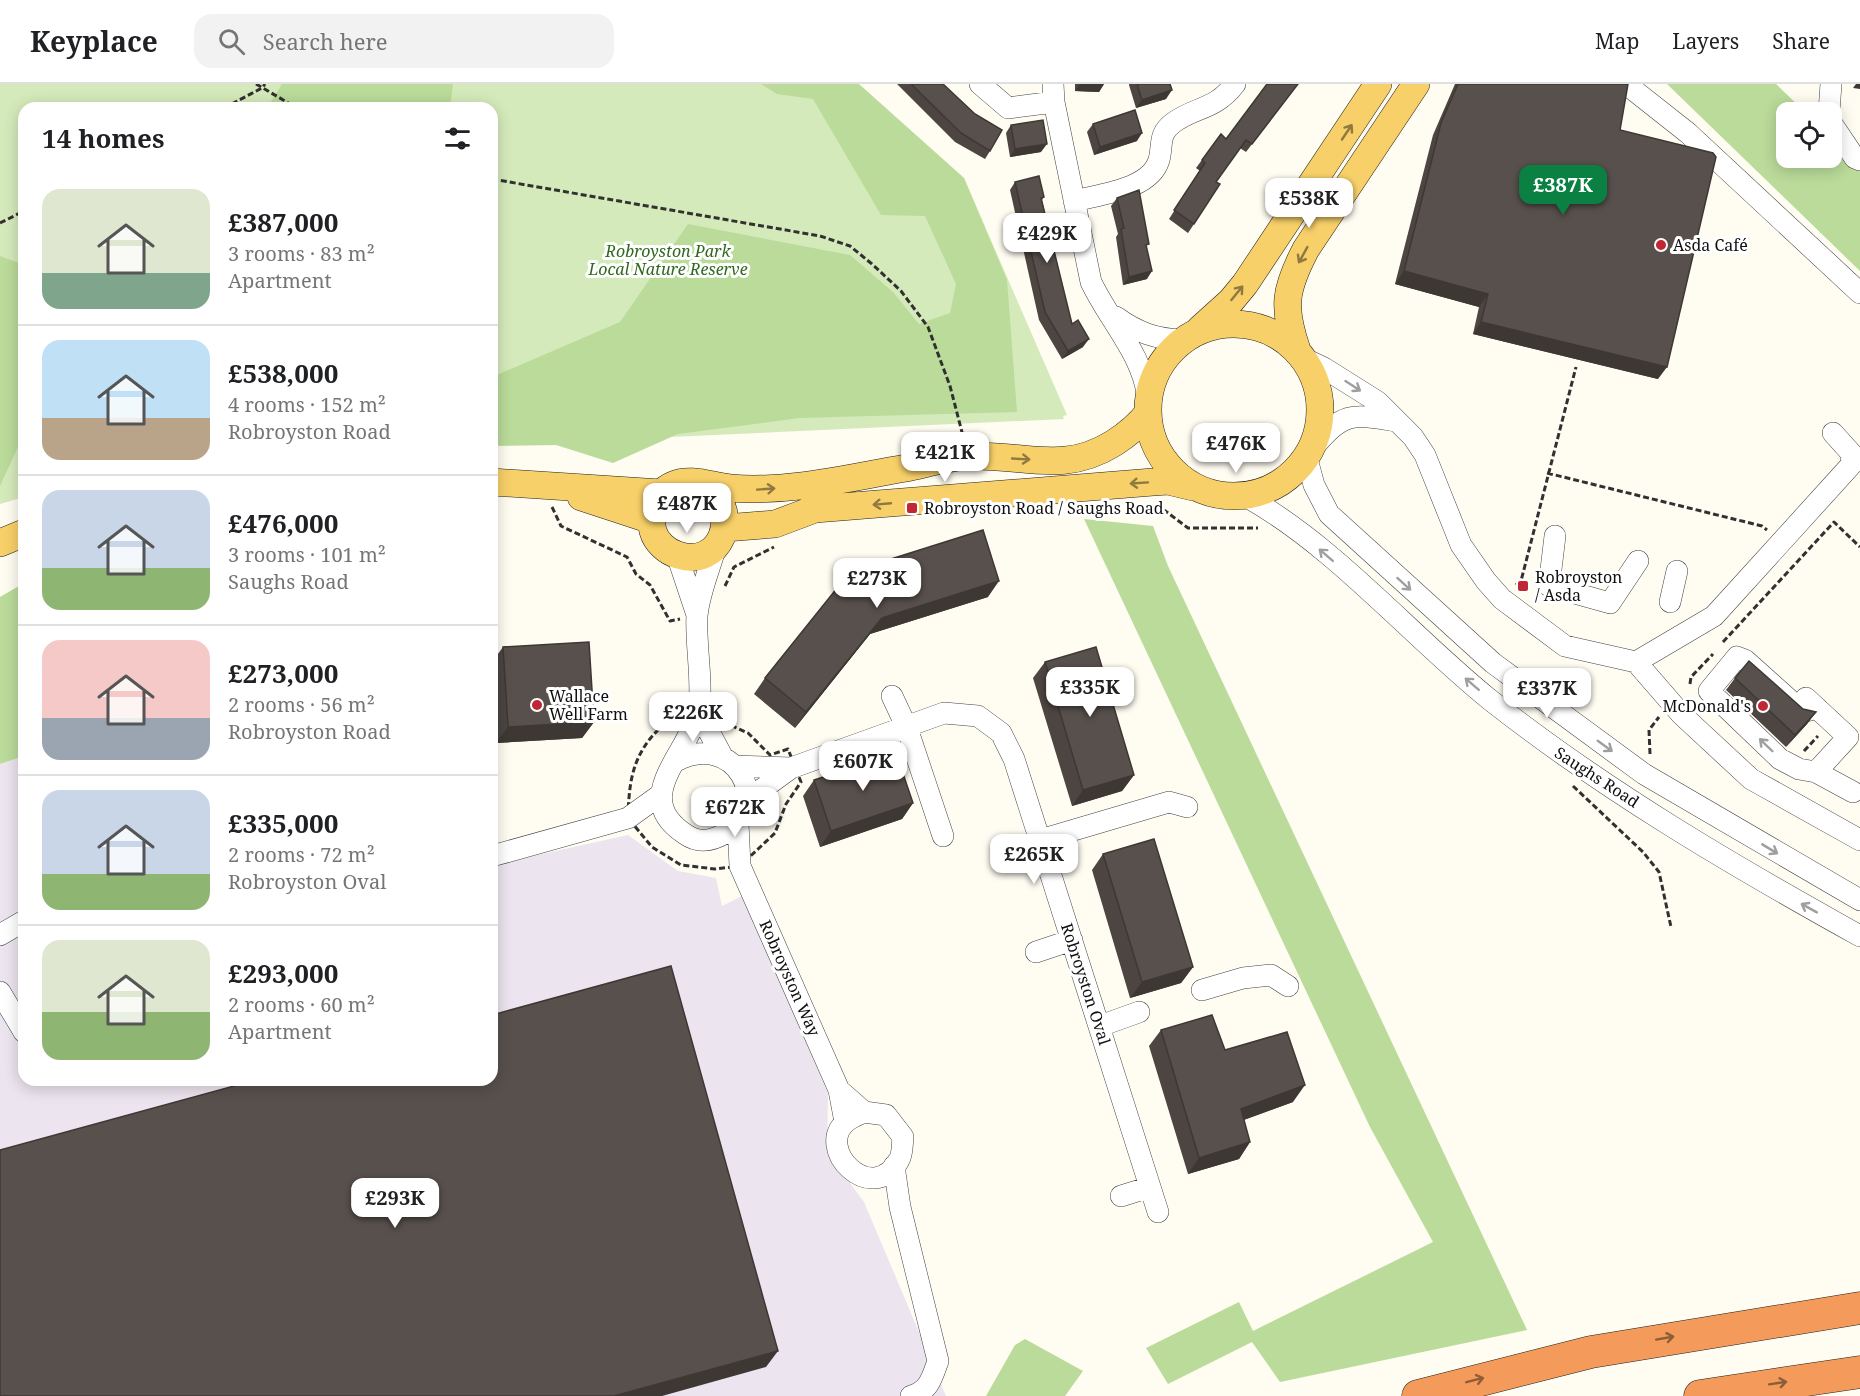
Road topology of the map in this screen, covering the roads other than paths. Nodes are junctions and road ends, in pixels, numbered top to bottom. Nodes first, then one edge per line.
1 (980, 84) edge
2 (1235, 84) edge
3 (1378, 84) edge
4 (1416, 84) edge
5 (1626, 84) edge
6 (1831, 84) edge
7 (1053, 93) edge
8 (1830, 102) edge
9 (1842, 139) edge
10 (1860, 160) edge
11 (1074, 201) junction
12 (1860, 293) edge
13 (1103, 308) junction
14 (1189, 336) junction
15 (1301, 354) junction
16 (1148, 405) junction
17 (1396, 421) junction
18 (1833, 433) dead end
19 (1310, 453) junction
20 (1856, 460) edge
21 (498, 482) edge
22 (540, 484) junction
23 (708, 486) junction
24 (1197, 488) junction
25 (661, 493) junction
26 (1245, 496) junction
27 (651, 520) junction
28 (18, 536) edge
29 (1555, 536) dead end
30 (721, 537) junction
31 (0, 543) edge
32 (677, 555) junction
33 (1638, 561) dead end
34 (1677, 571) dead end
35 (1670, 602) dead end
36 (697, 615) junction
37 (1636, 662) junction
38 (892, 696) dead end
39 (698, 711) junction
40 (907, 728) junction
41 (676, 761) junction
42 (729, 761) junction
43 (793, 768) junction
44 (1808, 771) junction
45 (1853, 792) dead end
46 (660, 795) junction
47 (747, 800) junction
48 (1187, 807) dead end
49 (628, 818) junction
50 (738, 823) junction
51 (672, 826) junction
52 (943, 836) dead end
53 (1040, 840) junction
54 (1860, 840) edge
55 (706, 842) junction
56 (498, 854) edge
57 (740, 867) junction
58 (1860, 900) edge
59 (18, 924) edge
60 (0, 934) edge
61 (1860, 936) edge
62 (1072, 940) junction
63 (1035, 952) dead end
64 (1288, 986) dead end
65 (1202, 990) dead end
66 (0, 993) edge
67 (1139, 1012) dead end
68 (18, 1022) edge
69 (1100, 1026) junction
70 (854, 1117) junction
71 (894, 1166) junction
72 (868, 1178) junction
73 (1150, 1186) junction
74 (1121, 1196) dead end
75 (900, 1207) junction
76 (1158, 1212) dead end
77 (1860, 1308) edge
78 (1860, 1372) edge
79 (911, 1396) edge
80 (1418, 1396) edge
81 (1700, 1396) edge

1 - 7 street
2 - 11 street
14 -> 3 main road
4 -> 15 main road
5 - 12 street
6 - 8 street
7 - 11 street
9 - 10 street
11 - 13 street
13 - 14 street
13 - 16 street
14 - 15 main road
14 - 16 main road
15 -> 17 street
15 - 19 main road
23 -> 16 main road
16 - 24 main road
17 - 19 street
17 - 37 street
18 - 20 street
19 - 26 main road
19 -> 58 street, Saughs Road
20 - 37 street
21 - 22 main road
22 - 25 main road
22 - 27 main road
23 - 25 main road
23 - 30 main road
24 - 26 main road
24 -> 30 main road
25 - 27 main road
61 -> 26 street, Saughs Road
27 - 32 main road
28 - 31 main road
29 - 33 street
30 - 32 main road
30 - 36 street
32 - 36 street
34 - 35 street
36 - 39 street
37 - 54 street
38 - 40 street
39 - 41 street
39 - 42 street
40 - 43 street, Robroyston Oval
40 - 52 street
40 - 53 street, Robroyston Oval
41 - 42 street
41 - 46 street
42 - 43 street
42 - 47 street
43 - 47 street
44 -> 44 street
44 - 45 street
46 - 49 street
46 - 51 street
47 - 50 street
48 - 53 street
49 - 51 street
49 - 56 street
50 - 55 street
50 - 57 street
51 - 55 street
53 - 62 street, Robroyston Oval
55 - 57 street
57 - 70 street, Robroyston Way
59 - 60 street
62 - 63 street
62 - 69 street, Robroyston Oval
64 - 65 street
66 - 68 street
67 - 69 street
69 - 73 street, Robroyston Oval
70 - 71 street, Robroyston Way
70 - 72 street
71 - 72 street
71 - 75 street
72 - 75 street
73 - 74 street
73 - 76 street, Robroyston Oval
75 - 79 street
80 -> 77 highway
81 -> 78 highway

